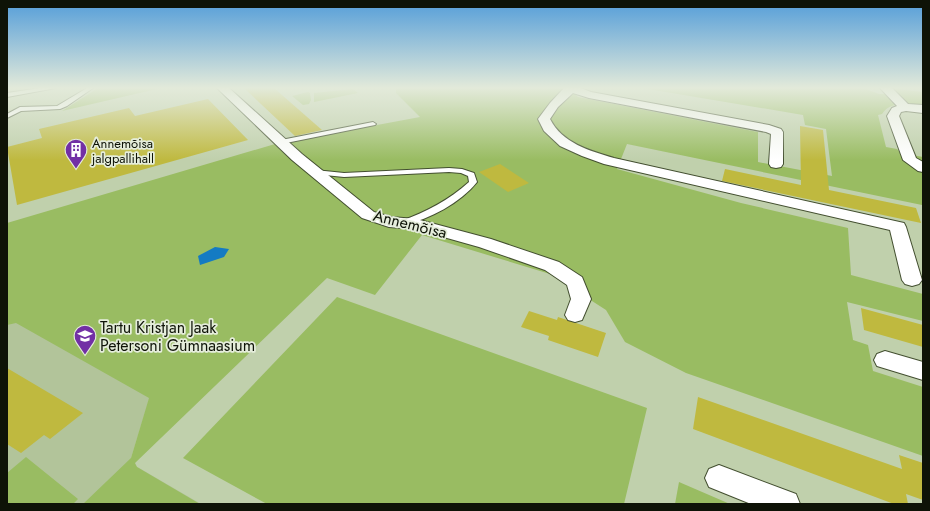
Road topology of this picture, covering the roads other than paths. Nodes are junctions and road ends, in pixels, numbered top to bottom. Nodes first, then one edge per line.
1 (248, 112) edge
2 (550, 112) edge
3 (678, 112) edge
4 (895, 112) edge
5 (373, 124) dead end
6 (281, 142) junction
7 (776, 164) dead end
8 (923, 168) edge
9 (316, 172) junction
10 (399, 225) junction
11 (912, 280) dead end
12 (575, 315) dead end
13 (886, 360) dead end
14 (923, 371) edge
15 (719, 478) dead end
16 (758, 499) edge
17 (786, 504) edge

1 - 6 street, Annemõisa
2 - 11 street
3 - 7 street
4 - 8 street
5 - 6 lane
6 - 9 street, Annemõisa
9 - 10 street, Annemõisa
9 - 10 lane
10 - 12 street, Annemõisa
13 - 14 street
15 - 16 street
16 - 17 street

